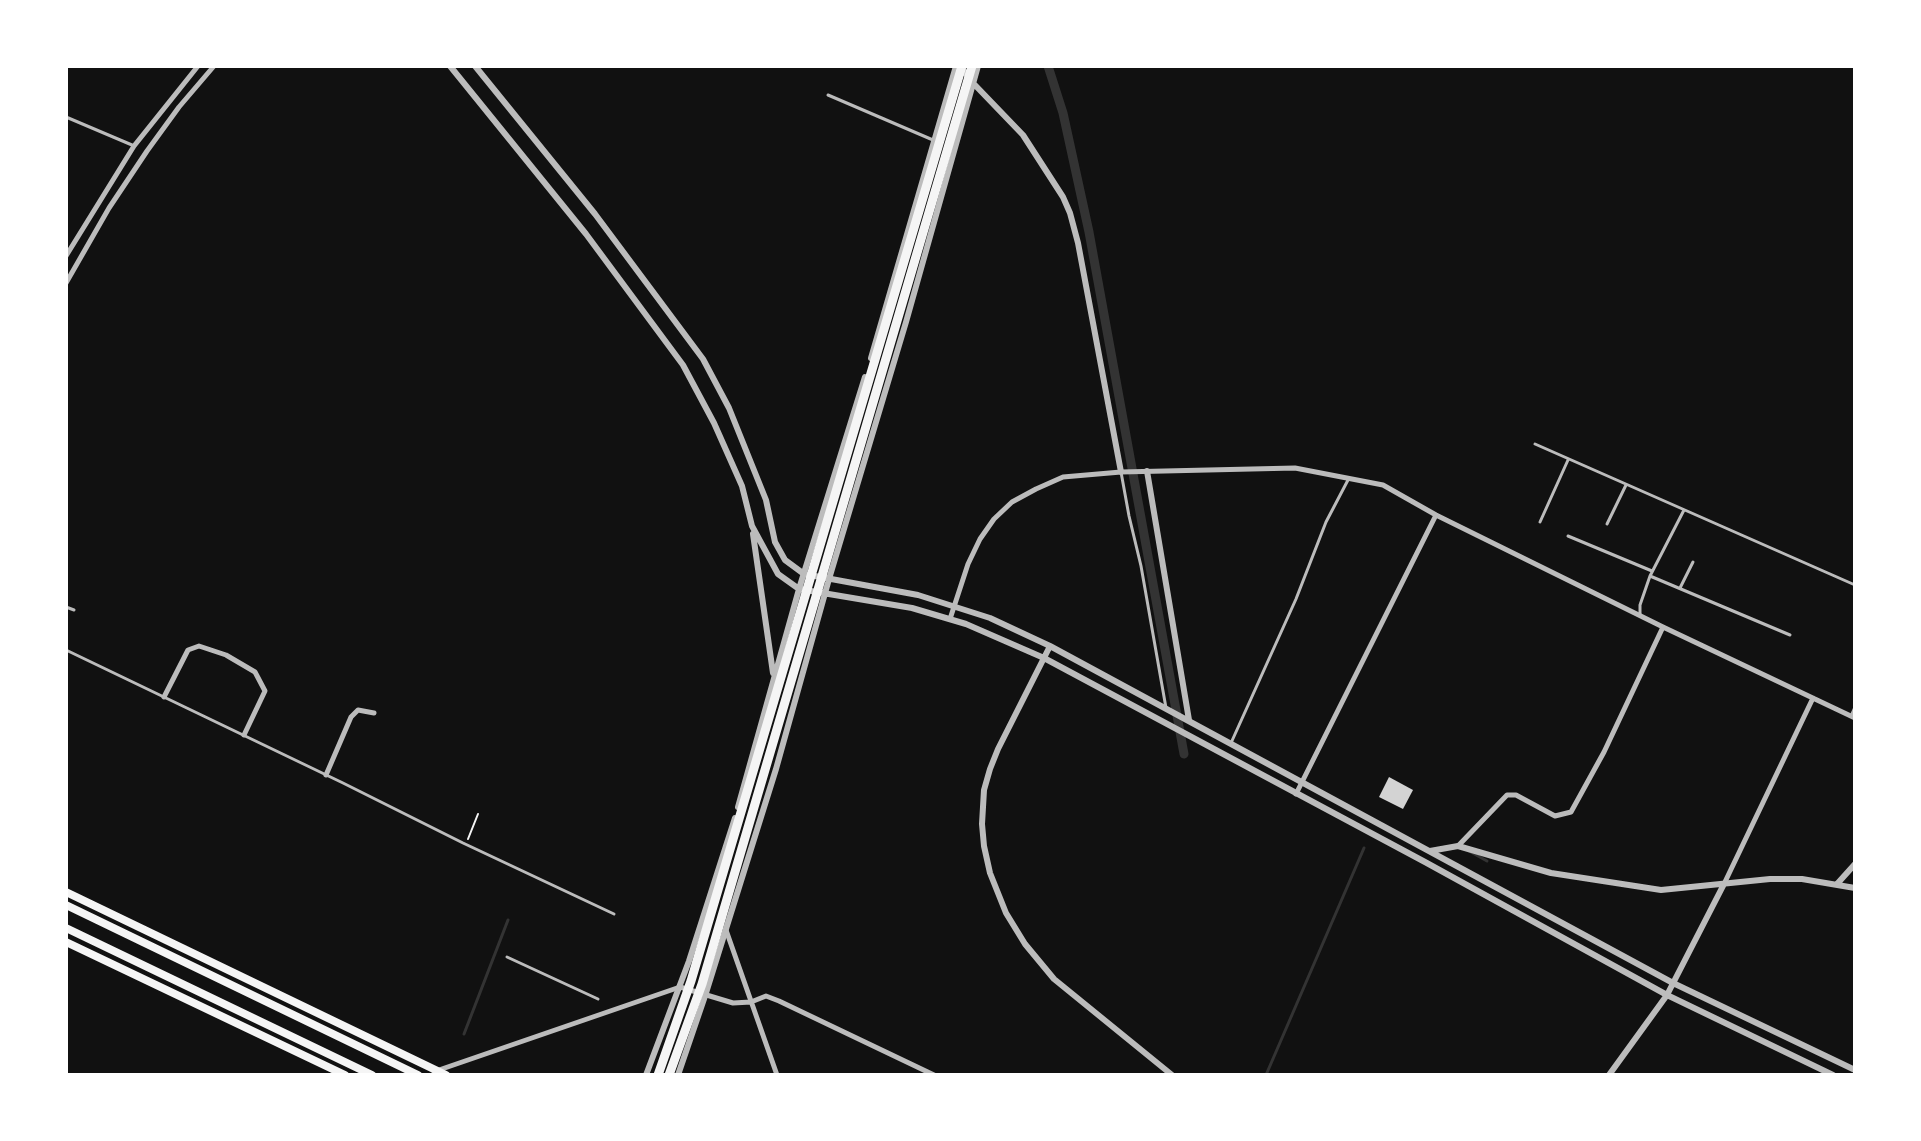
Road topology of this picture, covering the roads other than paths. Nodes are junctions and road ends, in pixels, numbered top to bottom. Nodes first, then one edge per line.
1 (198, 66) edge
2 (214, 66) edge
3 (450, 66) edge
4 (475, 66) edge
5 (959, 66) edge
6 (975, 66) edge
7 (973, 83) junction
8 (828, 95) dead end
9 (66, 117) edge
10 (156, 117) junction
11 (167, 124) junction
12 (933, 140) junction
13 (134, 146) junction
14 (66, 256) edge
15 (66, 283) edge
16 (1535, 444) dead end
17 (1568, 459) junction
18 (1147, 471) junction
19 (1121, 472) junction
20 (1349, 477) junction
21 (1626, 485) junction
22 (1684, 510) junction
23 (1436, 515) junction
24 (1540, 522) dead end
25 (1607, 524) dead end
26 (752, 526) junction
27 (1568, 536) dead end
28 (1693, 562) dead end
29 (1651, 573) junction
30 (804, 574) junction
31 (829, 579) junction
32 (1855, 585) edge
33 (1680, 588) junction
34 (799, 589) junction
35 (825, 594) junction
36 (954, 606) junction
37 (66, 607) edge
38 (74, 610) dead end
39 (1640, 615) junction
40 (950, 619) junction
41 (1663, 627) junction
42 (1790, 635) dead end
43 (1050, 646) junction
44 (66, 650) edge
45 (1044, 658) junction
46 (773, 675) junction
47 (164, 697) junction
48 (1813, 698) junction
49 (1855, 707) edge
50 (1166, 708) junction
51 (374, 713) dead end
52 (1853, 717) edge
53 (1189, 720) junction
54 (244, 735) junction
55 (1231, 743) junction
56 (326, 775) junction
57 (1302, 783) junction
58 (1296, 794) junction
59 (1458, 846) junction
60 (1430, 851) junction
61 (1425, 862) junction
62 (1855, 864) edge
63 (1724, 884) junction
64 (1837, 884) junction
65 (1855, 888) edge
66 (66, 892) edge
67 (66, 905) edge
68 (614, 914) dead end
69 (66, 928) edge
70 (726, 930) junction
71 (66, 942) edge
72 (507, 957) dead end
73 (1673, 983) junction
74 (680, 987) junction
75 (1667, 995) junction
76 (705, 996) junction
77 (598, 999) dead end
78 (751, 1002) junction
79 (1855, 1070) edge
80 (438, 1074) edge
81 (345, 1075) edge
82 (372, 1075) edge
83 (418, 1075) edge
84 (646, 1075) edge
85 (658, 1075) edge
86 (669, 1075) edge
87 (678, 1075) edge
88 (777, 1075) edge
89 (934, 1075) edge
90 (1172, 1075) edge
91 (1609, 1075) edge
92 (1833, 1075) edge

1 - 10 street
2 - 11 street
3 - 26 street
4 - 30 street
5 - 7 street
5 - 12 street
5 - 85 highway
6 - 7 street
6 - 86 highway
7 - 19 street
7 - 31 street
8 - 12 lane
9 - 13 lane
10 - 11 street
10 - 13 street
11 - 15 street
12 - 30 street
13 - 14 street
16 - 17 lane
17 - 21 lane
17 - 24 lane
18 - 19 street
18 - 20 street
18 - 53 street
19 - 36 street
19 - 50 lane
20 - 23 street
20 - 55 lane
21 - 22 lane
21 - 25 lane
22 - 29 lane
22 - 32 lane
23 - 39 street
23 - 57 street
26 - 34 street
26 - 46 street
27 - 29 lane
28 - 33 lane
29 - 33 lane
29 - 39 lane
30 - 31 street
30 - 34 street
31 - 35 street
31 - 36 street
33 - 42 lane
34 - 35 street
34 - 46 street
35 - 40 street
35 - 70 street
36 - 40 street
36 - 43 street
37 - 38 lane
39 - 41 street
40 - 45 street
41 - 48 street
41 - 59 street
43 - 45 street
43 - 50 street
44 - 47 lane
45 - 58 street
45 - 90 street
46 - 74 street
47 - 54 lane
47 - 54 street
48 - 52 street
48 - 63 street
49 - 52 lane
50 - 53 street
51 - 56 street
53 - 55 street
54 - 56 lane
55 - 57 street
56 - 68 lane
57 - 58 street
57 - 60 street
58 - 61 street
59 - 60 street
59 - 63 street
60 - 61 street
60 - 73 street
61 - 75 street
62 - 64 street
63 - 64 street
63 - 73 street
64 - 65 street
66 - 80 main road
67 - 83 main road
69 - 82 main road
70 - 76 street
70 - 78 street
71 - 81 main road
72 - 77 lane
73 - 75 street
73 - 79 street
74 - 76 street
74 - 80 street
74 - 84 street
75 - 91 street
75 - 92 street
76 - 78 street
76 - 87 street
78 - 88 street
78 - 89 street

